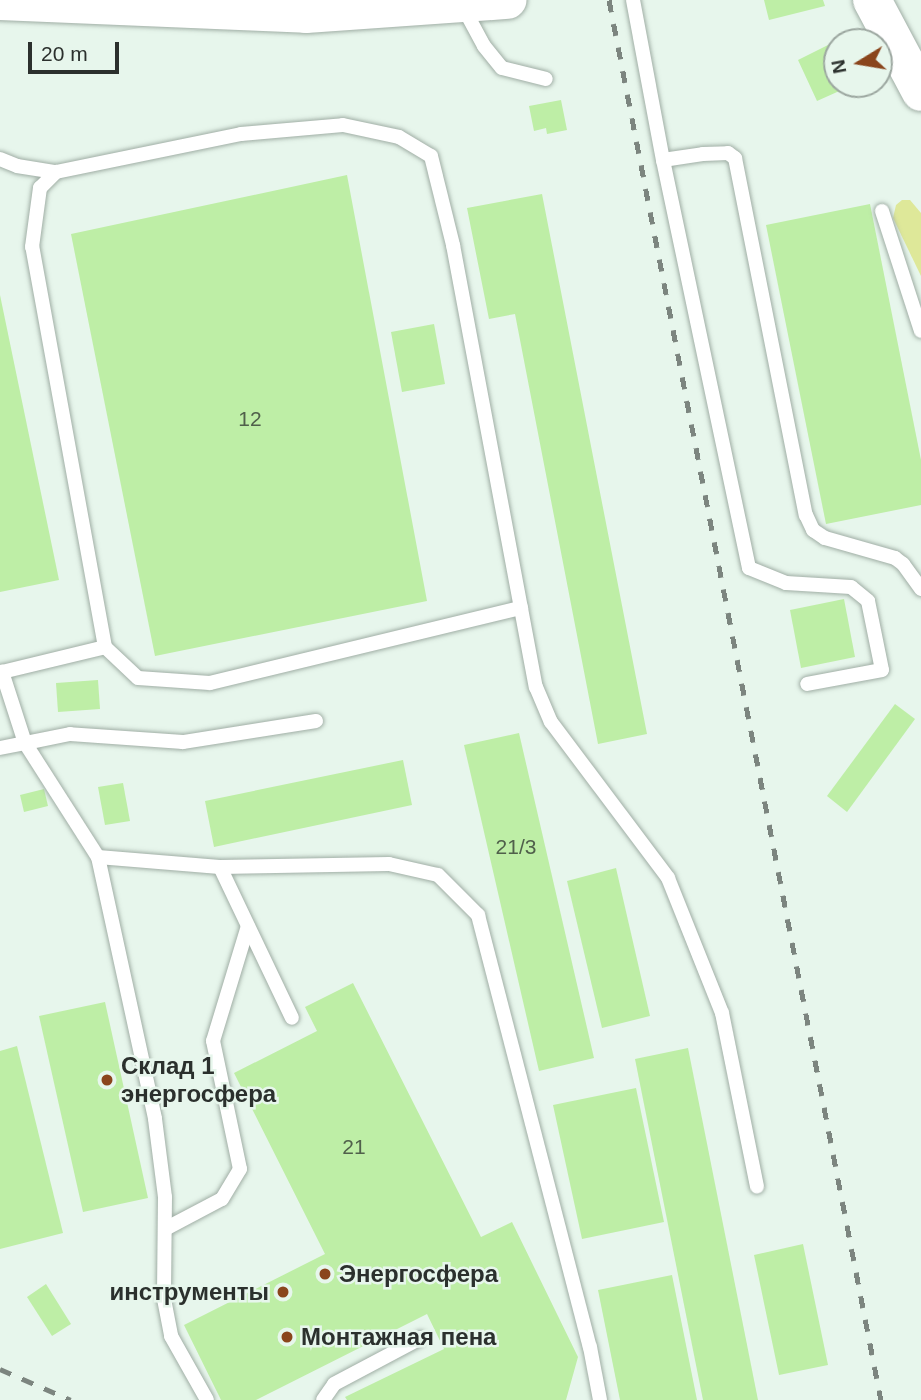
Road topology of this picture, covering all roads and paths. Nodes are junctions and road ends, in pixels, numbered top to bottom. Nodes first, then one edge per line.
1 (508, 0) edge
2 (633, 0) edge
3 (872, 0) edge
4 (0, 1) edge
5 (104, 2) edge
6 (461, 3) edge
7 (546, 79) dead end
8 (921, 92) edge
9 (0, 159) edge
10 (663, 160) junction
11 (56, 172) junction
12 (882, 211) dead end
13 (921, 331) edge
14 (921, 589) edge
15 (521, 608) junction
16 (105, 647) junction
17 (1, 670) edge
18 (807, 684) dead end
19 (316, 721) dead end
20 (24, 743) junction
21 (0, 748) edge
22 (98, 857) junction
23 (220, 867) junction
24 (248, 926) junction
25 (292, 1018) dead end
26 (757, 1186) dead end
27 (165, 1229) junction
28 (421, 1338) dead end
29 (207, 1400) edge
30 (323, 1400) edge
31 (600, 1400) edge

1 - 6 main road
2 - 10 lane
3 - 8 main road
4 - 5 main road
5 - 6 main road
6 - 7 lane
9 - 11 lane
10 - 14 lane
10 - 18 lane
11 - 15 lane
11 - 16 lane
12 - 13 lane
15 - 16 lane
15 - 26 lane
16 - 17 lane
17 - 20 lane
19 - 20 lane
20 - 21 lane
20 - 22 lane
22 - 23 lane
22 - 27 lane
23 - 24 lane
23 - 31 lane
24 - 25 lane
24 - 27 lane
27 - 29 lane
28 - 30 lane

